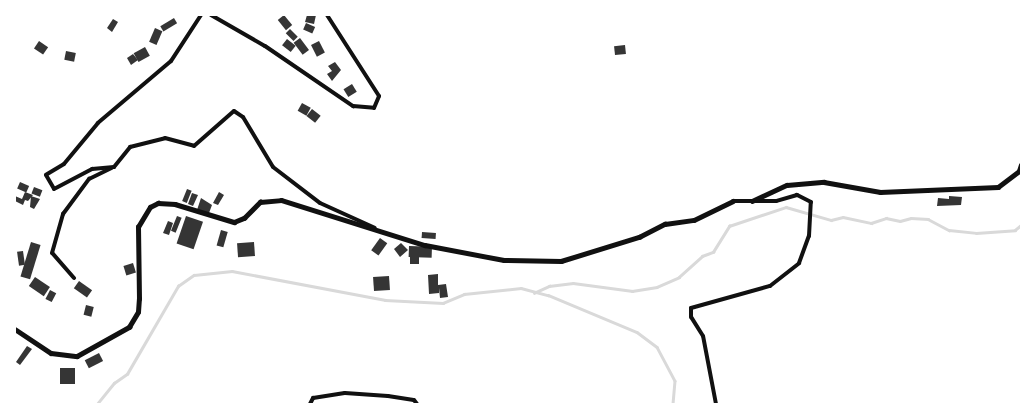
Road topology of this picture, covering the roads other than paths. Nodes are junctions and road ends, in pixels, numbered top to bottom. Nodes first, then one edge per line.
1 (201, 15) edge
2 (211, 15) edge
3 (327, 15) edge
4 (1021, 165) edge
5 (114, 167) junction
6 (752, 201) junction
7 (383, 232) junction
8 (74, 278) dead end
9 (15, 329) edge
10 (310, 404) edge
11 (417, 404) edge
12 (716, 404) edge

1 - 5 street
2 - 3 street
4 - 6 street
5 - 7 street
5 - 8 street
6 - 7 street
6 - 12 street
7 - 9 street
10 - 11 street

